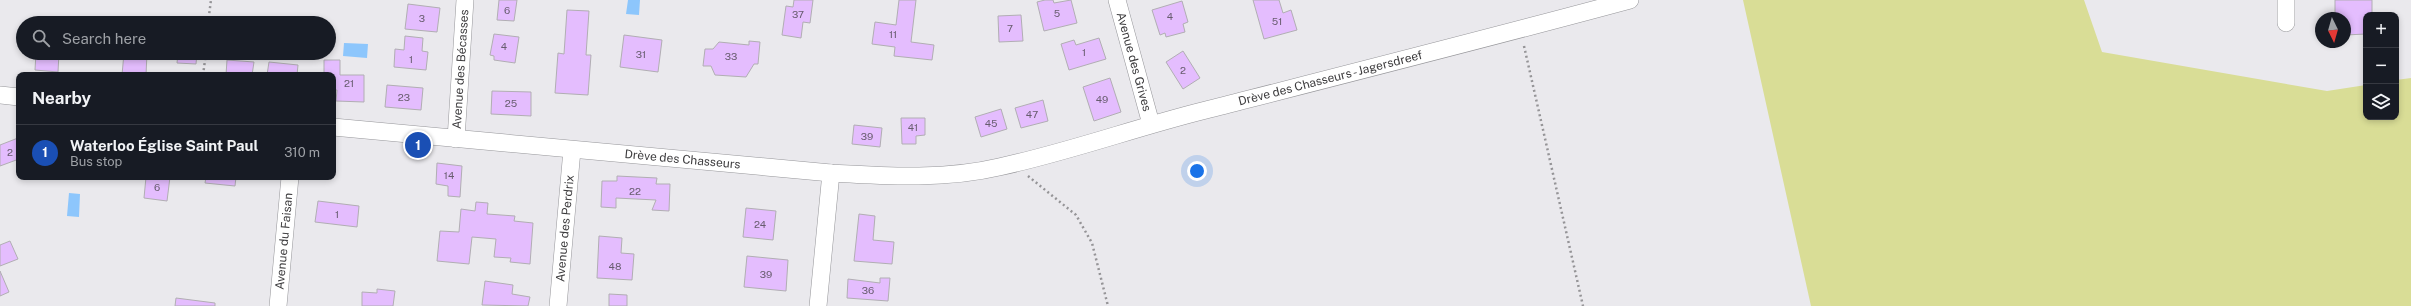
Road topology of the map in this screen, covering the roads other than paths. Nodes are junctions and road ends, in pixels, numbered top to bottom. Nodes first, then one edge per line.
1 (465, 0) edge
2 (1117, 0) edge
3 (1630, 0) edge
4 (2286, 0) edge
5 (2286, 23) dead end
6 (0, 95) edge
7 (16, 97) edge
8 (1151, 124) junction
9 (336, 127) edge
10 (456, 139) junction
11 (572, 150) junction
12 (1031, 159) joint
13 (830, 174) junction
14 (290, 180) edge
15 (278, 306) edge
16 (558, 306) edge
17 (818, 306) edge

1 - 10 street, Avenue des Bécasses
2 - 8 street, Avenue des Grives
3 - 8 street, Drève des Chasseurs - Jagersdreef
4 - 5 street
6 - 7 street
8 - 12 street, Drève des Chasseurs - Jagersdreef
9 - 10 street, Drève des Chasseurs
10 - 11 street, Drève des Chasseurs
11 - 13 street, Drève des Chasseurs
11 - 16 street, Avenue des Perdrix
12 - 13 street, Drève des Chasseurs
13 - 17 street
14 - 15 street, Avenue du Faisan

